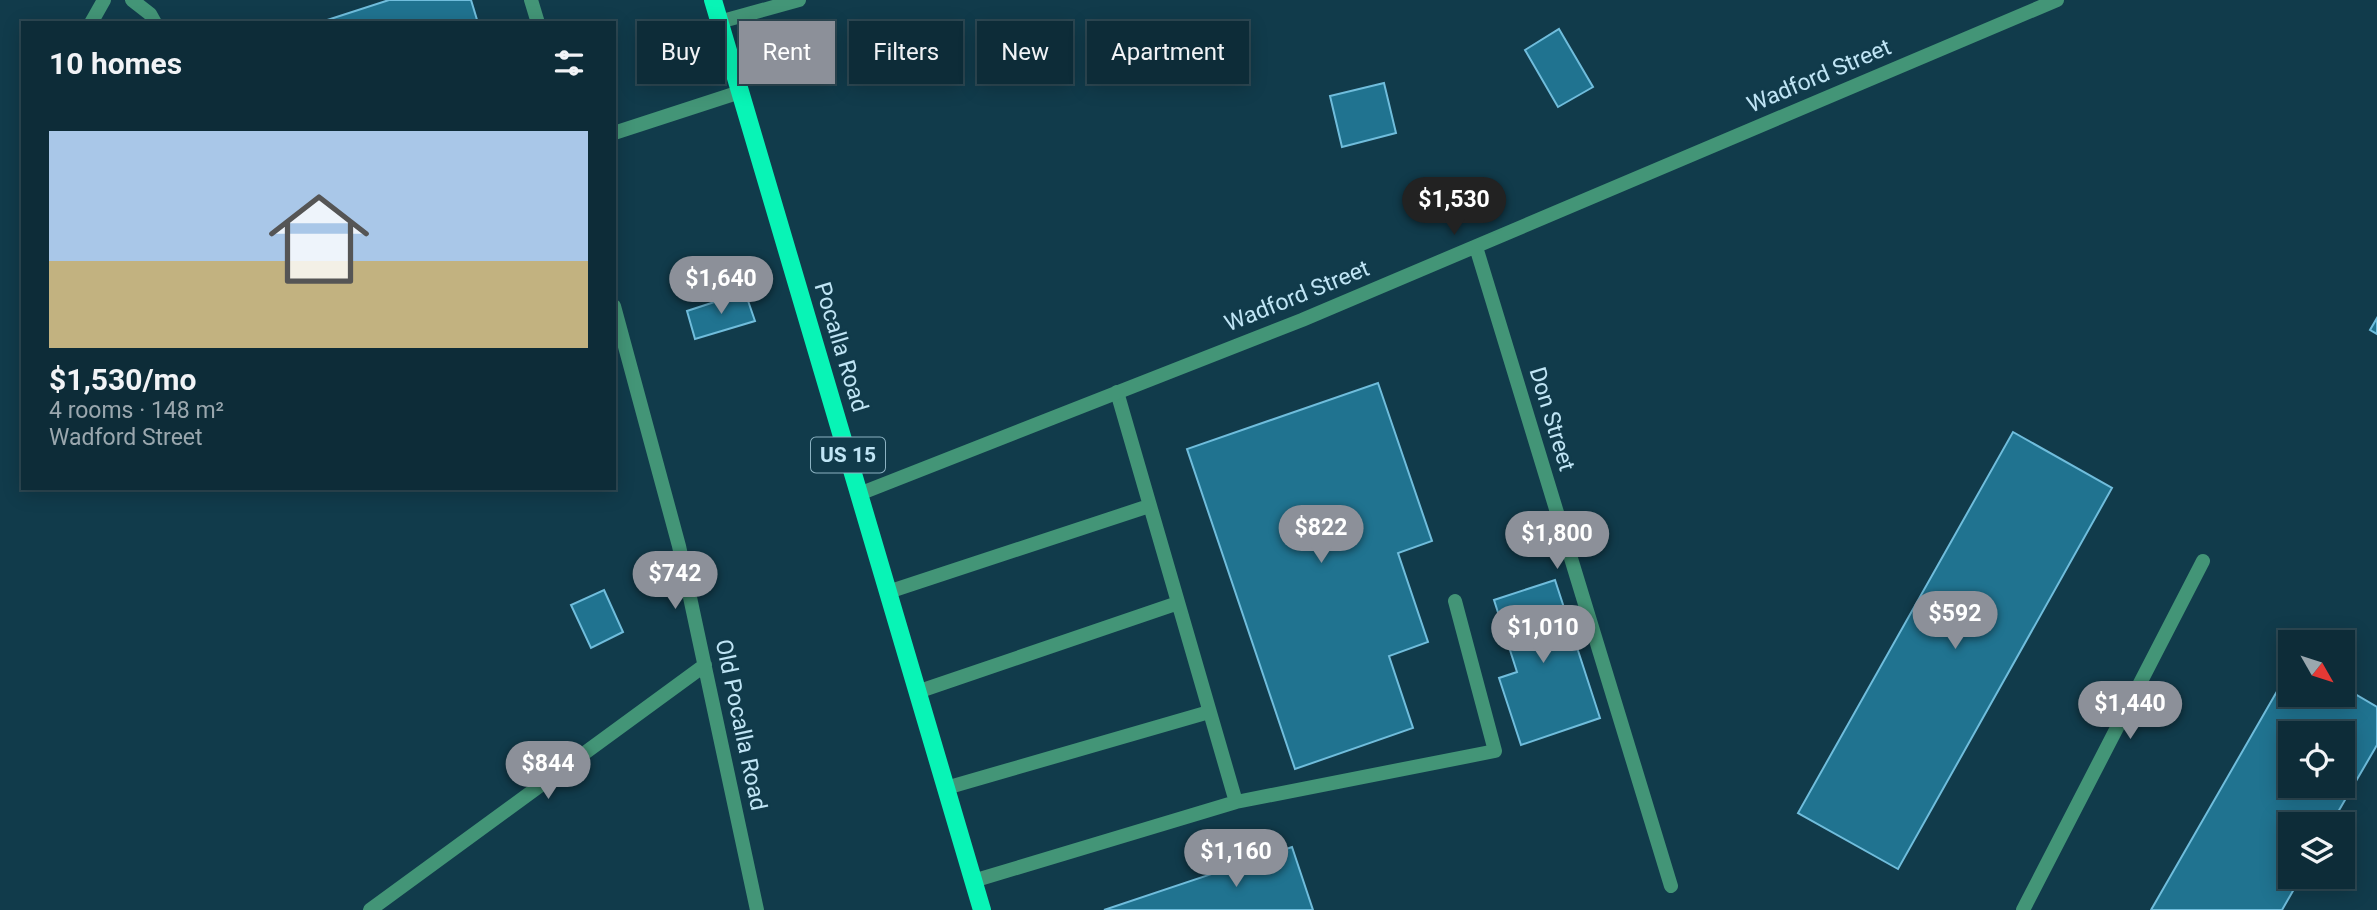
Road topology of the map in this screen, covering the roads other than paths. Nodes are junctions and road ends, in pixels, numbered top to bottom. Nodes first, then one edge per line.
1 (104, 0) edge
2 (132, 0) edge
3 (531, 0) edge
4 (713, 0) edge
5 (799, 0) edge
6 (2057, 0) edge
7 (92, 21) edge
8 (154, 21) edge
9 (536, 21) edge
10 (719, 21) edge
11 (723, 21) edge
12 (725, 42) edge
13 (740, 92) junction
14 (616, 132) edge
15 (1476, 247) junction
16 (616, 313) edge
17 (1117, 392) junction
18 (859, 494) junction
19 (1150, 506) junction
20 (2203, 561) dead end
21 (888, 592) junction
22 (1455, 601) dead end
23 (1178, 603) junction
24 (705, 665) junction
25 (917, 692) junction
26 (1209, 712) junction
27 (946, 788) junction
28 (1236, 802) junction
29 (973, 881) junction
30 (1671, 886) dead end
31 (370, 910) edge
32 (757, 910) edge
33 (982, 910) edge
34 (2023, 910) edge

1 - 7 street
2 - 8 street
3 - 9 street
4 - 10 main road, Pocalla Road / US 15
5 - 11 street
6 - 15 street, Wadford Street
12 - 13 main road, Pocalla Road / US 15
13 - 14 street
13 - 18 main road, Pocalla Road / US 15
15 - 17 street, Wadford Street
15 - 30 street, Don Street
16 - 24 street, Old Pocalla Road
17 - 18 street, Wadford Street
17 - 19 street
18 - 21 main road, Pocalla Road / US 15
19 - 21 street
19 - 23 street
20 - 34 street
21 - 25 main road, Pocalla Road / US 15
22 - 28 street
23 - 25 street
23 - 26 street
24 - 31 street
24 - 32 street, Old Pocalla Road
25 - 27 main road, Pocalla Road / US 15
26 - 27 street
26 - 28 street
27 - 29 main road, Pocalla Road / US 15
28 - 29 street
29 - 33 main road, Pocalla Road / US 15

